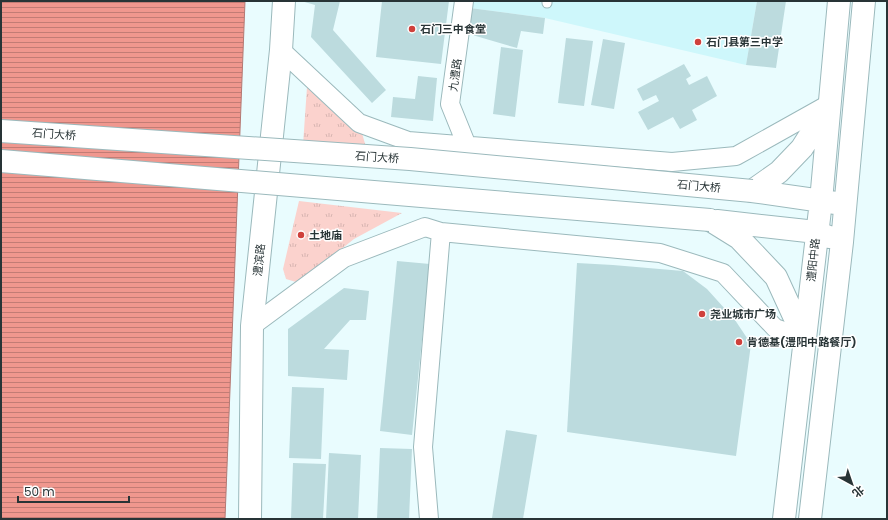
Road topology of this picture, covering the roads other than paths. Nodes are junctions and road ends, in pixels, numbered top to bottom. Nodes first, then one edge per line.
1 (284, 1) edge
2 (464, 1) edge
3 (839, 1) edge
4 (864, 1) edge
5 (281, 50) junction
6 (829, 104) junction
7 (1, 131) edge
8 (467, 146) junction
9 (1, 161) edge
10 (752, 191) junction
11 (821, 201) junction
12 (845, 204) junction
13 (710, 220) junction
14 (441, 232) junction
15 (816, 232) junction
16 (842, 242) junction
17 (252, 326) junction
18 (804, 338) junction
19 (250, 519) edge
20 (429, 519) edge
21 (784, 519) edge
22 (810, 519) edge

1 - 5 main road, 澧滨路
2 - 8 street, 九澧路
3 - 6 main road, 澧阳中路
4 - 12 main road
5 - 8 street
5 - 17 main road, 澧滨路
6 - 8 street
6 - 10 main road
6 - 11 main road, 澧阳中路
7 - 10 main road, 石门大桥, bridge
9 - 13 main road, bridge
10 - 11 main road, 石门大桥
11 - 12 main road, 石门大桥
11 - 15 main road, 澧阳中路
12 - 16 main road
13 - 15 main road
13 - 18 main road
14 - 17 street
14 - 18 street
14 - 20 street
15 - 16 main road
15 - 18 main road, 澧阳中路
16 - 22 main road
17 - 19 main road, 澧滨路
18 - 21 main road, 澧阳中路

